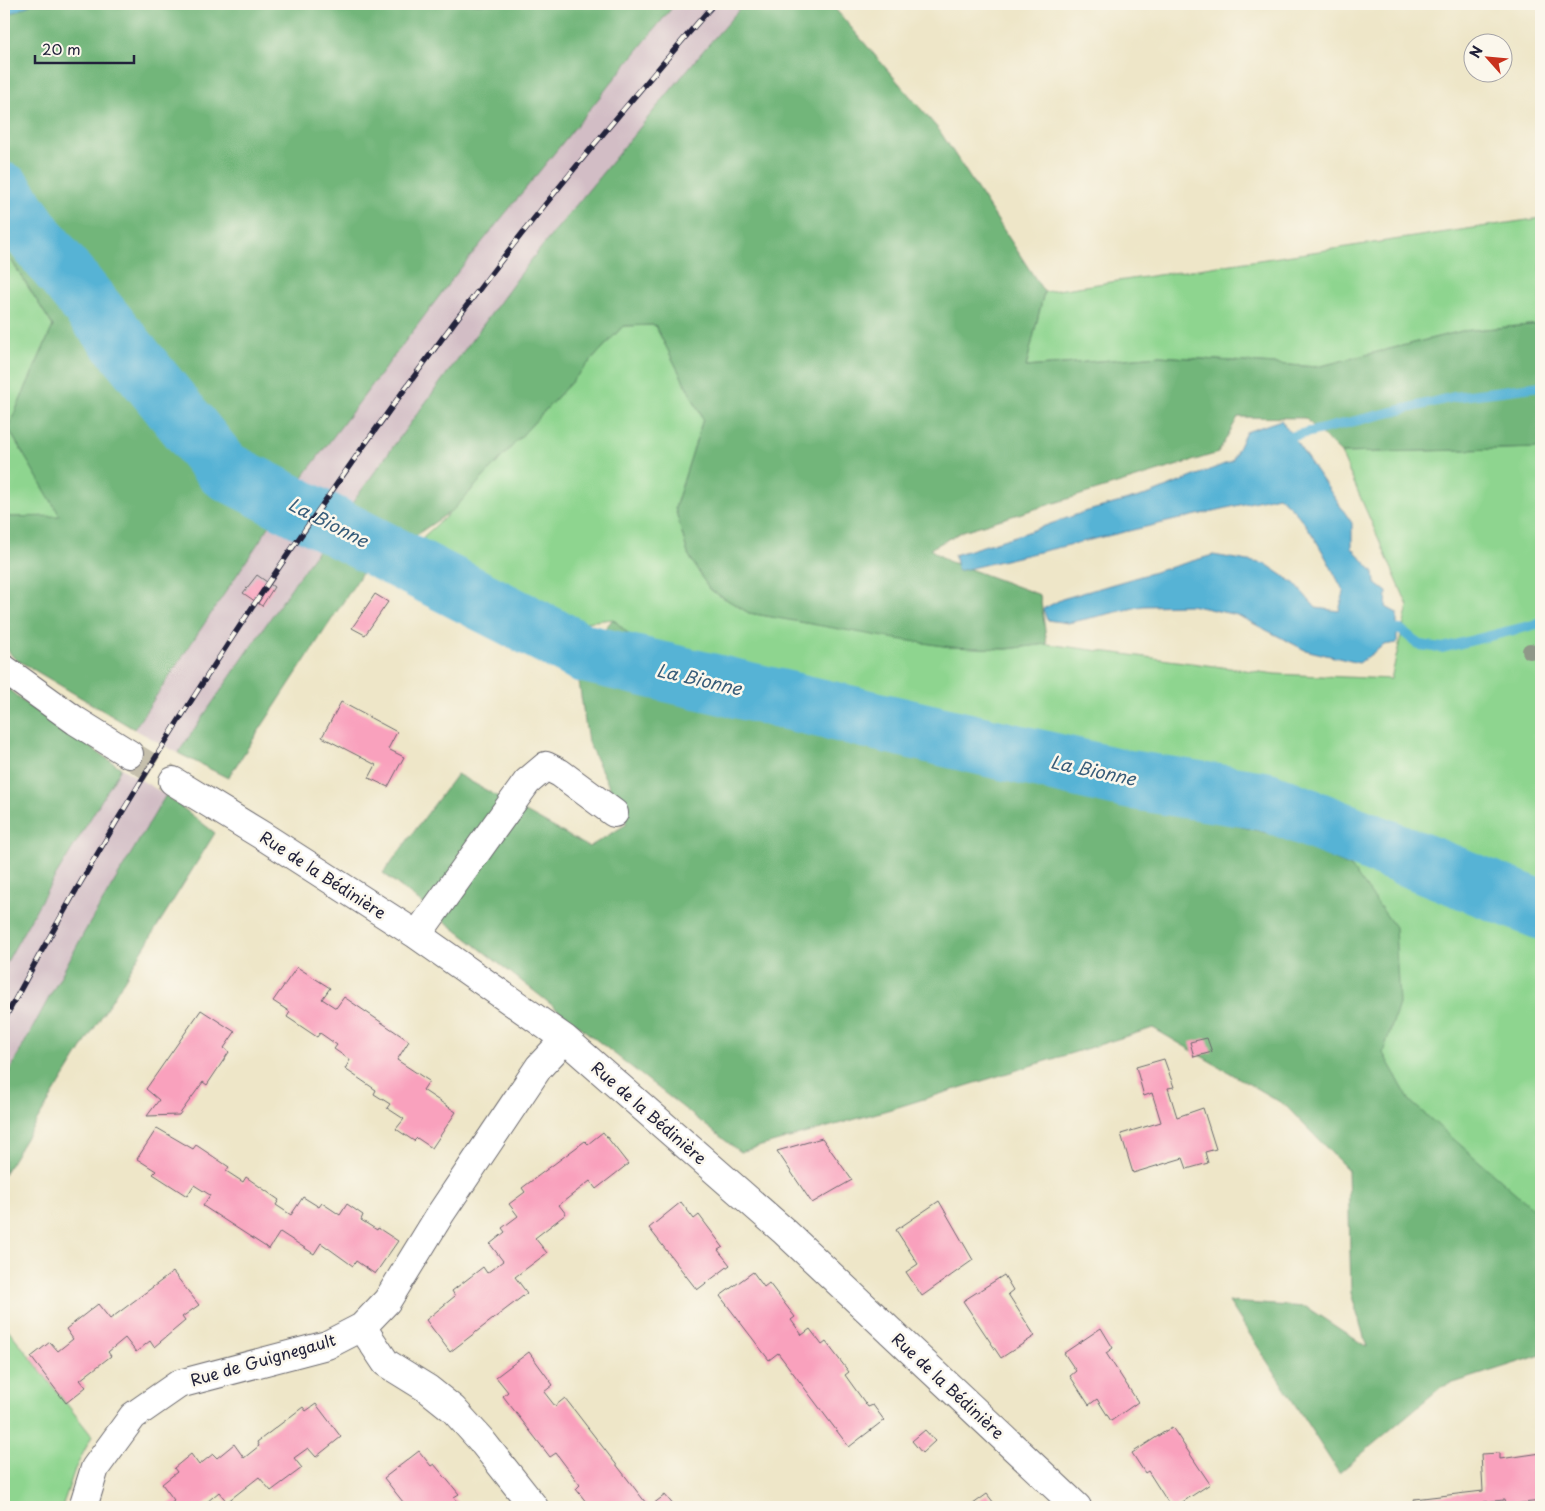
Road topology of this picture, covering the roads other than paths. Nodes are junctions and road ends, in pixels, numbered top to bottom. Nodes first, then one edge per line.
1 (4, 669) edge
2 (130, 754) tunnel mouth
3 (172, 781) tunnel mouth
4 (614, 813) dead end
5 (417, 935) junction
6 (565, 1039) junction
7 (362, 1327) junction
8 (83, 1507) edge
9 (534, 1507) edge
10 (1077, 1507) edge

1 - 2 street
3 - 5 street, Rue de la Bédinière
4 - 5 street
5 - 6 street, Rue de la Bédinière
6 - 7 street, Rue de Guignegault
6 - 10 street, Rue de la Bédinière
7 - 8 street, Rue de Guignegault
7 - 9 street

